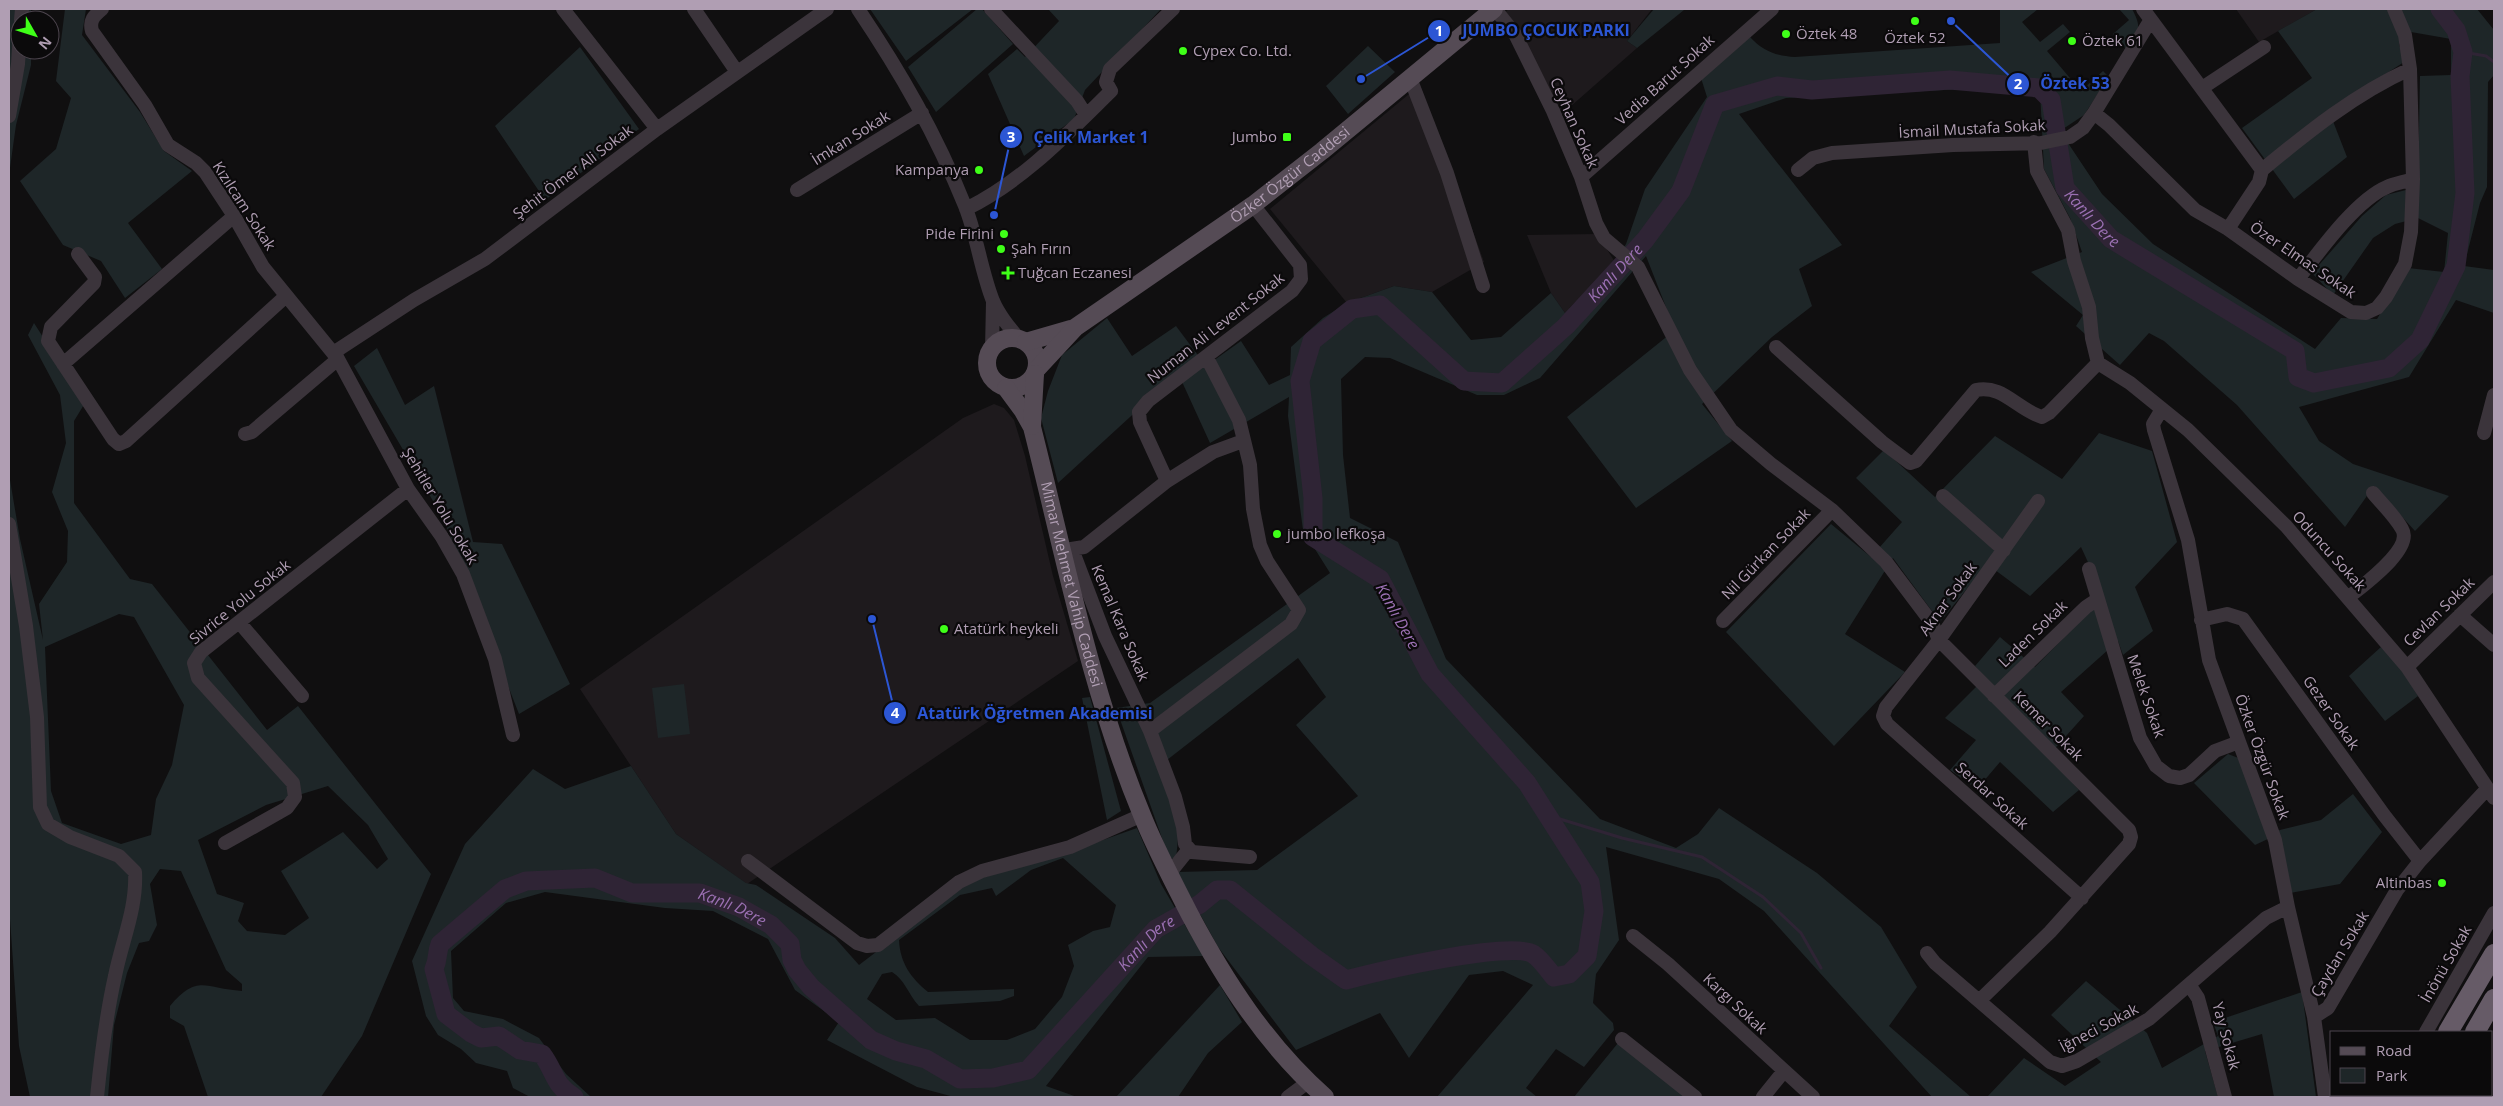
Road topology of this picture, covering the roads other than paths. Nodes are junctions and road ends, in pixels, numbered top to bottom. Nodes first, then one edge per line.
1 (102, 9) edge
2 (563, 9) edge
3 (694, 9) edge
4 (827, 9) edge
5 (858, 9) edge
6 (992, 9) edge
7 (1172, 9) edge
8 (1494, 9) edge
9 (1772, 9) edge
10 (2394, 9) edge
11 (2147, 15) edge
12 (2264, 47) dead end
13 (18, 60) edge
14 (2410, 69) junction
15 (737, 72) junction
16 (1410, 78) junction
17 (2202, 88) junction
18 (922, 112) junction
19 (2094, 113) junction
20 (1086, 115) junction
21 (9, 116) edge
22 (657, 129) junction
23 (2038, 143) junction
24 (1798, 170) dead end
25 (2262, 170) junction
26 (1581, 177) junction
27 (2413, 179) junction
28 (797, 190) dead end
29 (1253, 205) junction
30 (966, 209) junction
31 (234, 216) junction
32 (2228, 229) junction
33 (78, 254) dead end
34 (1638, 267) joint
35 (2298, 279) junction
36 (1483, 286) dead end
37 (286, 296) junction
38 (993, 301) junction
39 (1076, 327) junction
40 (1022, 340) junction
41 (1776, 347) dead end
42 (992, 348) junction
43 (335, 356) junction
44 (1207, 358) junction
45 (2098, 363) junction
46 (63, 364) junction
47 (1036, 371) junction
48 (1006, 388) junction
49 (2494, 395) edge
50 (2162, 409) junction
51 (1032, 427) junction
52 (2484, 433) dead end
53 (245, 434) dead end
54 (1243, 441) junction
55 (1167, 481) junction
56 (408, 489) junction
57 (2373, 493) dead end
58 (1943, 496) dead end
59 (2038, 501) dead end
60 (1832, 510) junction
61 (9, 524) edge
62 (1067, 549) junction
63 (2004, 550) junction
64 (2089, 569) dead end
65 (2494, 582) edge
66 (2349, 597) junction
67 (2098, 599) junction
68 (2460, 615) junction
69 (2201, 620) junction
70 (1724, 621) dead end
71 (239, 622) junction
72 (1939, 640) junction
73 (2494, 645) edge
74 (2407, 667) junction
75 (302, 696) dead end
76 (1994, 696) junction
77 (1883, 716) joint
78 (1150, 730) junction
79 (512, 735) dead end
80 (2239, 742) junction
81 (2491, 793) edge
82 (1142, 816) junction
83 (225, 843) dead end
84 (1189, 849) junction
85 (1250, 857) dead end
86 (748, 860) dead end
87 (2420, 860) junction
88 (1169, 874) junction
89 (2082, 898) junction
90 (2288, 907) junction
91 (2494, 913) edge
92 (1633, 936) dead end
93 (1927, 953) dead end
94 (2494, 954) edge
95 (2190, 986) junction
96 (2494, 999) edge
97 (1980, 1000) junction
98 (2314, 1017) junction
99 (2427, 1031) edge
100 (2449, 1031) edge
101 (2476, 1031) edge
102 (1622, 1039) dead end
103 (1784, 1071) junction
104 (1308, 1082) junction
105 (98, 1097) edge
106 (1288, 1097) edge
107 (1324, 1097) edge
108 (1695, 1097) edge
109 (1763, 1097) edge
110 (1813, 1097) edge
111 (2225, 1097) edge
112 (2326, 1097) edge

1 - 31 street, Kızılcam Sokak
2 - 22 street
3 - 15 street
4 - 15 street, Şehit Ömer Ali Sokak
5 - 18 street
6 - 20 street
7 - 20 street
8 - 16 main road, Özker Özgür Caddesi
8 - 26 street, Ceyhan Sokak
9 - 26 street, Vedia Barut Sokak
10 - 14 street, Özer Elmas Sokak
11 - 17 street, İsmail Mustafa Sokak
11 - 19 street, İsmail Mustafa Sokak
12 - 17 street
13 - 21 street
14 - 25 street
14 - 27 street, Özer Elmas Sokak
15 - 22 street, Şehit Ömer Ali Sokak
16 - 29 main road, Özker Özgür Caddesi
16 - 36 street
17 - 25 street, İsmail Mustafa Sokak
18 - 28 street, İmkan Sokak
18 - 30 street
19 - 23 street, İsmail Mustafa Sokak
19 - 32 street, Özer Elmas Sokak
20 - 30 street
22 - 43 street, Şehit Ömer Ali Sokak
23 - 24 street, İsmail Mustafa Sokak
23 - 45 street
25 - 32 street
26 - 34 street, Ceyhan Sokak
27 - 35 street
27 - 35 street, Özer Elmas Sokak
29 - 39 main road, Özker Özgür Caddesi
29 - 44 street, Numan Ali Levent Sokak
30 - 38 street
31 - 37 street, Kızılcam Sokak
31 - 46 street
32 - 35 street, Özer Elmas Sokak
33 - 46 street
34 - 60 street, Kemer Sokak
37 - 43 street, Kızılcam Sokak
37 - 46 street
38 - 40 street
38 - 42 street
39 - 40 main road, Özker Özgür Caddesi
39 - 47 main road, Özker Özgür Caddesi
40 - 42 main road
40 - 47 main road
41 - 45 street
42 - 48 main road
43 - 53 street, Şehit Ömer Ali Sokak
43 - 56 street, Şehitler Yolu Sokak
44 - 54 street
44 - 55 street, Numan Ali Levent Sokak
45 - 50 street, Oduncu Sokak
47 - 48 main road
47 - 51 main road, Mimar Mehmet Vahip Caddesi
48 - 51 main road, Mimar Mehmet Vahip Caddesi
49 - 52 street
50 - 66 street, Oduncu Sokak
50 - 69 street, Özker Özgür Sokak
51 - 62 main road, Mimar Mehmet Vahip Caddesi
54 - 55 street
54 - 78 street
55 - 62 street
56 - 71 street, Sivrice Yolu Sokak
56 - 79 street, Şehitler Yolu Sokak
57 - 66 street
58 - 63 street
59 - 63 street, Aknar Sokak
60 - 70 street, Nil Gürkan Sokak
60 - 72 street, Kemer Sokak
61 - 105 street
62 - 78 street, Kemal Kara Sokak
62 - 82 main road, Mimar Mehmet Vahip Caddesi
63 - 72 street, Aknar Sokak
64 - 67 street, Melek Sokak
65 - 68 street, Cevlan Sokak
66 - 74 street, Oduncu Sokak
67 - 76 street, Laden Sokak
67 - 80 street, Melek Sokak
68 - 73 street
68 - 74 street, Cevlan Sokak
69 - 80 street, Özker Özgür Sokak
69 - 87 street, Gezer Sokak
71 - 75 street
71 - 83 street, Sivrice Yolu Sokak
72 - 76 street, Kemer Sokak
72 - 77 street, Aknar Sokak
74 - 81 street, Oduncu Sokak
76 - 89 street, Kemer Sokak
77 - 89 street, Serdar Sokak
78 - 84 street, Kemal Kara Sokak
80 - 90 street, Özker Özgür Sokak
81 - 87 street, Çaydan Sokak
82 - 86 street
82 - 88 main road, Mimar Mehmet Vahip Caddesi
84 - 85 street
84 - 88 street
87 - 98 street, Çaydan Sokak
88 - 104 main road, Mimar Mehmet Vahip Caddesi
89 - 97 street
90 - 95 street, İğneci Sokak
90 - 98 street, Özker Özgür Sokak
91 - 99 street, İnönü Sokak
92 - 103 street, Kargı Sokak
93 - 97 street, İğneci Sokak
94 - 100 highway
95 - 97 street, İğneci Sokak
95 - 111 street, Yay Sokak
96 - 101 highway
98 - 112 street, Özker Özgür Sokak
102 - 108 street
103 - 109 street
103 - 110 street, Kargı Sokak
104 - 106 street
104 - 107 main road, Mimar Mehmet Vahip Caddesi

